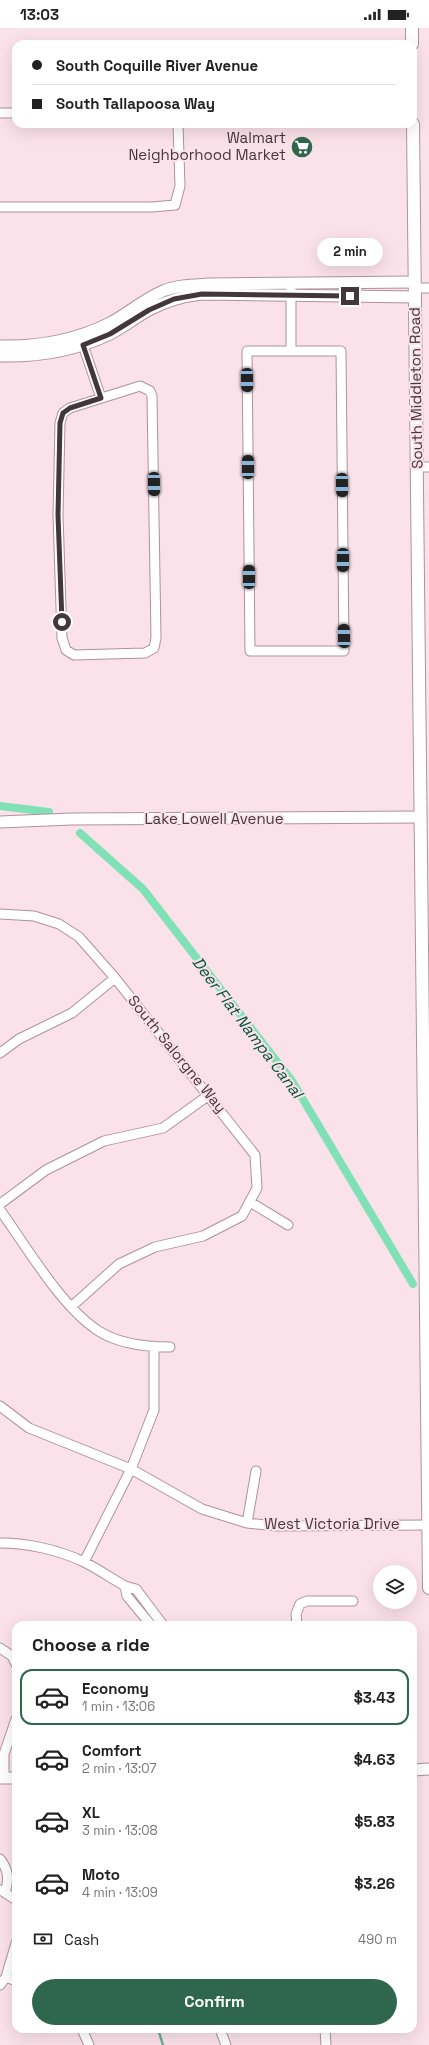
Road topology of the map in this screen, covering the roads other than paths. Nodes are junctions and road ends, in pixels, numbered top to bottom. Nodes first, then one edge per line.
1 (412, 28) edge
2 (412, 40) edge
3 (0, 113) edge
4 (12, 113) edge
5 (178, 128) edge
6 (413, 128) edge
7 (0, 207) edge
8 (429, 288) edge
9 (291, 289) junction
10 (415, 289) junction
11 (81, 340) junction
12 (0, 346) edge
13 (291, 351) junction
14 (0, 356) edge
15 (101, 398) junction
16 (416, 467) junction
17 (429, 467) edge
18 (425, 817) edge
19 (0, 822) edge
20 (0, 914) edge
21 (115, 978) junction
22 (0, 1053) edge
23 (426, 1073) edge
24 (209, 1095) junction
25 (250, 1202) junction
26 (0, 1204) edge
27 (0, 1210) edge
28 (288, 1226) dead end
29 (71, 1307) junction
30 (154, 1347) junction
31 (170, 1347) dead end
32 (0, 1406) edge
33 (131, 1469) junction
34 (256, 1471) dead end
35 (247, 1523) junction
36 (428, 1525) junction
37 (0, 1543) edge
38 (84, 1562) junction
39 (125, 1586) junction
40 (429, 1588) edge
41 (352, 1601) dead end
42 (148, 1621) edge
43 (160, 1621) edge
44 (297, 1621) edge
45 (0, 1648) edge
46 (12, 1656) edge
47 (12, 1731) edge
48 (429, 1769) edge
49 (417, 1770) edge
50 (2, 1778) edge
51 (0, 1860) edge
52 (3, 1891) edge
53 (12, 1897) edge
54 (12, 1957) edge
55 (6, 1977) junction
56 (12, 1979) edge
57 (0, 1985) edge
58 (84, 2033) edge
59 (222, 2033) edge
60 (325, 2033) edge
61 (89, 2045) edge
62 (226, 2045) edge
63 (326, 2045) edge

1 - 2 main road
3 - 4 street
5 - 7 street
6 - 10 main road, South Middleton Road
8 - 10 street
9 - 10 street
9 - 11 street
9 - 13 street
10 - 16 main road, South Middleton Road
11 - 12 street
11 - 14 street
11 - 15 street
13 - 13 street
15 - 15 street
16 - 17 street
16 - 18 main road, South Middleton Road
18 - 19 street, Lake Lowell Avenue
18 - 23 main road, South Middleton Road
20 - 21 street, South Salorgne Way
21 - 22 street
21 - 24 street, South Salorgne Way
23 - 36 main road, South Middleton Road
24 - 25 street, South Salorgne Way
24 - 26 street
25 - 28 street
25 - 29 street, South Salorgne Way
27 - 29 street
29 - 30 street
30 - 31 street
30 - 33 street
32 - 33 street, West Victoria Drive
33 - 35 street, West Victoria Drive
33 - 38 street
34 - 35 street
35 - 36 street, West Victoria Drive
36 - 40 main road, South Middleton Road
37 - 38 street
38 - 39 street
39 - 42 street
39 - 43 street
41 - 44 street
45 - 46 street
47 - 50 street
48 - 49 street
51 - 52 street
52 - 53 street
54 - 55 street
55 - 56 street
55 - 57 street
58 - 61 street
59 - 62 street
60 - 63 street

